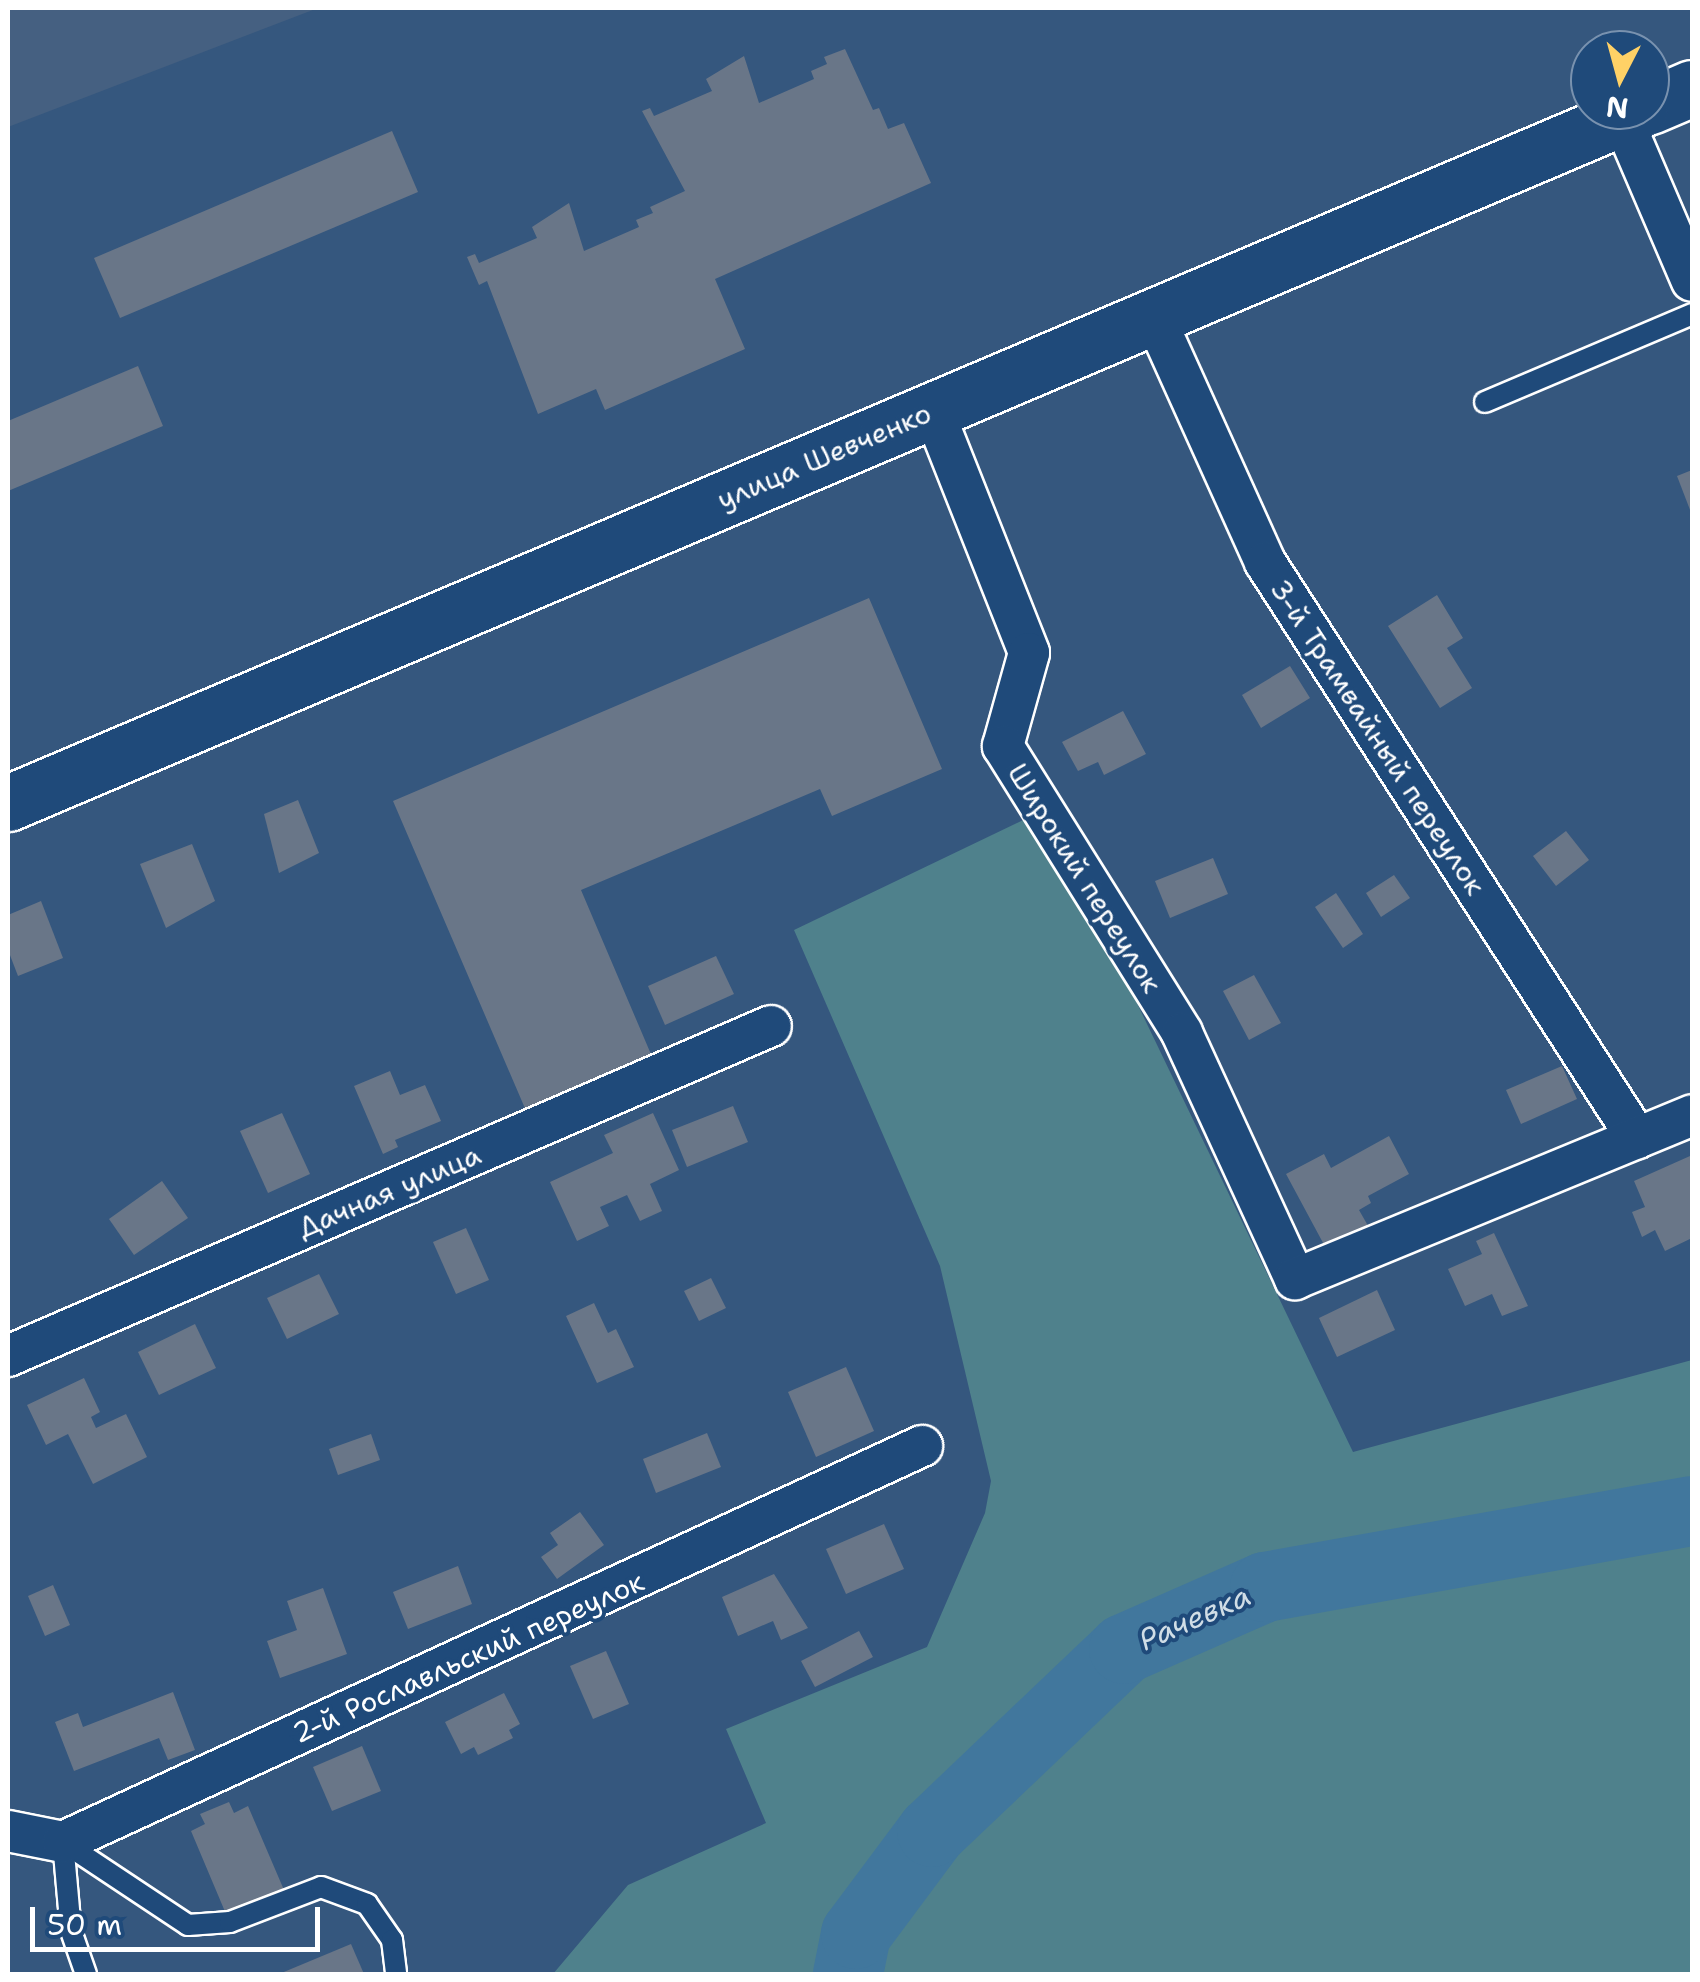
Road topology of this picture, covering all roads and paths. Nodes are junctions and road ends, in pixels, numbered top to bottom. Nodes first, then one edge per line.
1 (1592, 130) edge
2 (1643, 130) edge
3 (1692, 282) edge
4 (1692, 314) edge
5 (1154, 316) junction
6 (1485, 402) dead end
7 (933, 410) junction
8 (8, 803) edge
9 (772, 1026) dead end
10 (1692, 1115) edge
11 (1637, 1138) junction
12 (8, 1356) edge
13 (922, 1446) dead end
14 (8, 1831) edge
15 (62, 1842) junction
16 (86, 1974) edge
17 (396, 1974) edge

1 - 5 main road, улица Шевченко
2 - 3 street
4 - 6 lane
5 - 7 main road, улица Шевченко
5 - 11 street, 3-й Трамвайный переулок
7 - 8 main road, улица Шевченко
7 - 11 street, Широкий переулок
9 - 12 street, Дачная улица
10 - 11 street
13 - 15 street, 2-й Рославльский переулок
14 - 15 street
15 - 16 lane
15 - 17 lane

